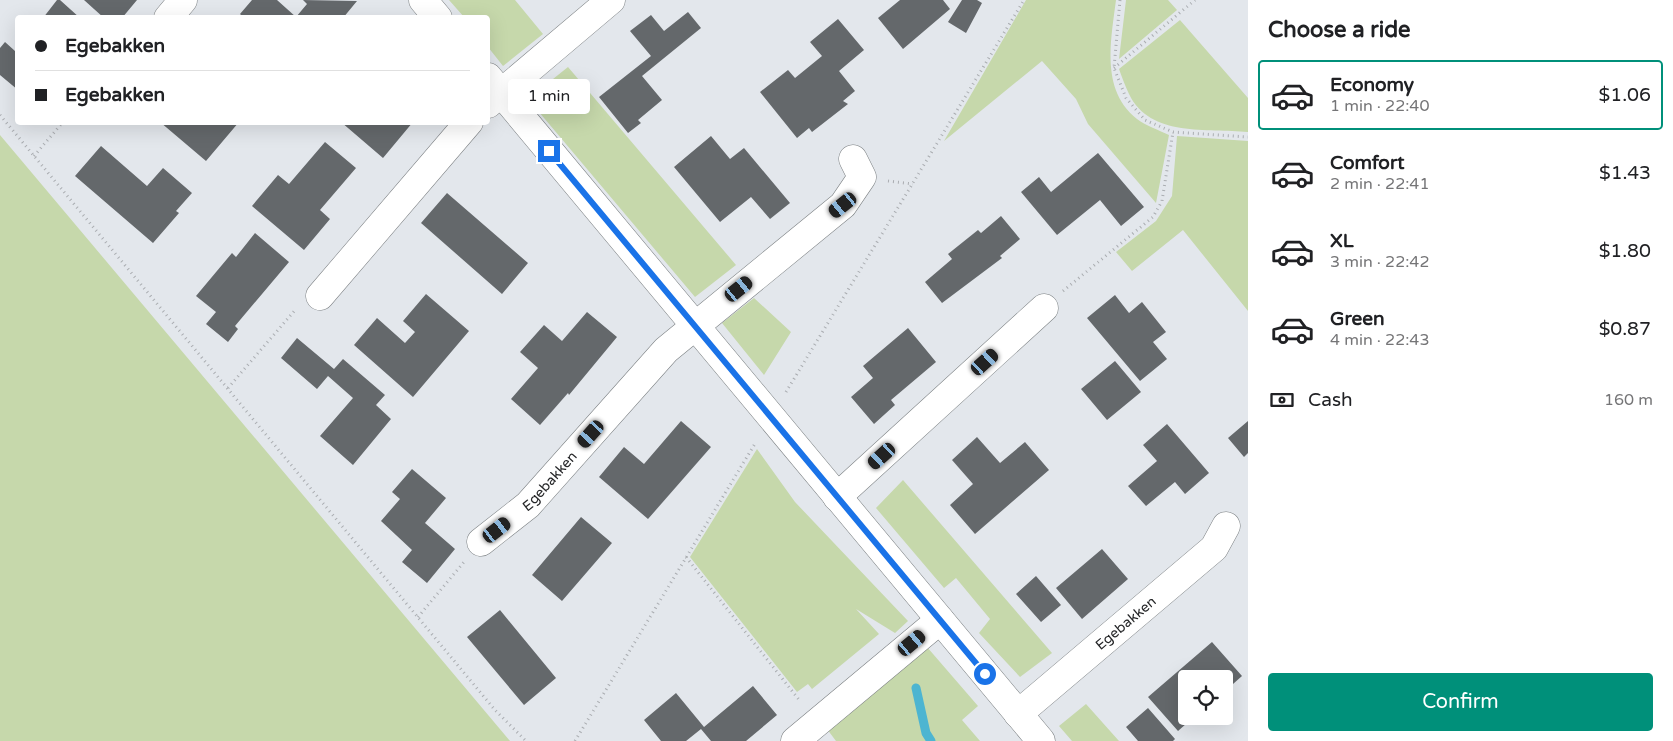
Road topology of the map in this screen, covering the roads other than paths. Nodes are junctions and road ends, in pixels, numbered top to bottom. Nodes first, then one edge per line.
1 (183, 0) edge
2 (423, 0) edge
3 (611, 0) edge
4 (170, 15) edge
5 (436, 15) edge
6 (492, 92) edge
7 (466, 125) edge
8 (854, 159) dead end
9 (320, 296) road end
10 (1044, 308) road end
11 (694, 325) junction
12 (837, 496) junction
13 (1226, 526) dead end
14 (481, 542) road end
15 (940, 620) junction
16 (1018, 714) junction
17 (795, 741) edge
18 (1041, 741) edge

1 - 4 street
2 - 5 street
3 - 6 street
6 - 11 street
7 - 9 street
8 - 11 street, Egebakken
10 - 12 street
11 - 12 street
11 - 14 street, Egebakken
12 - 15 street
13 - 16 street, Egebakken
15 - 16 street
15 - 17 street
16 - 18 street

